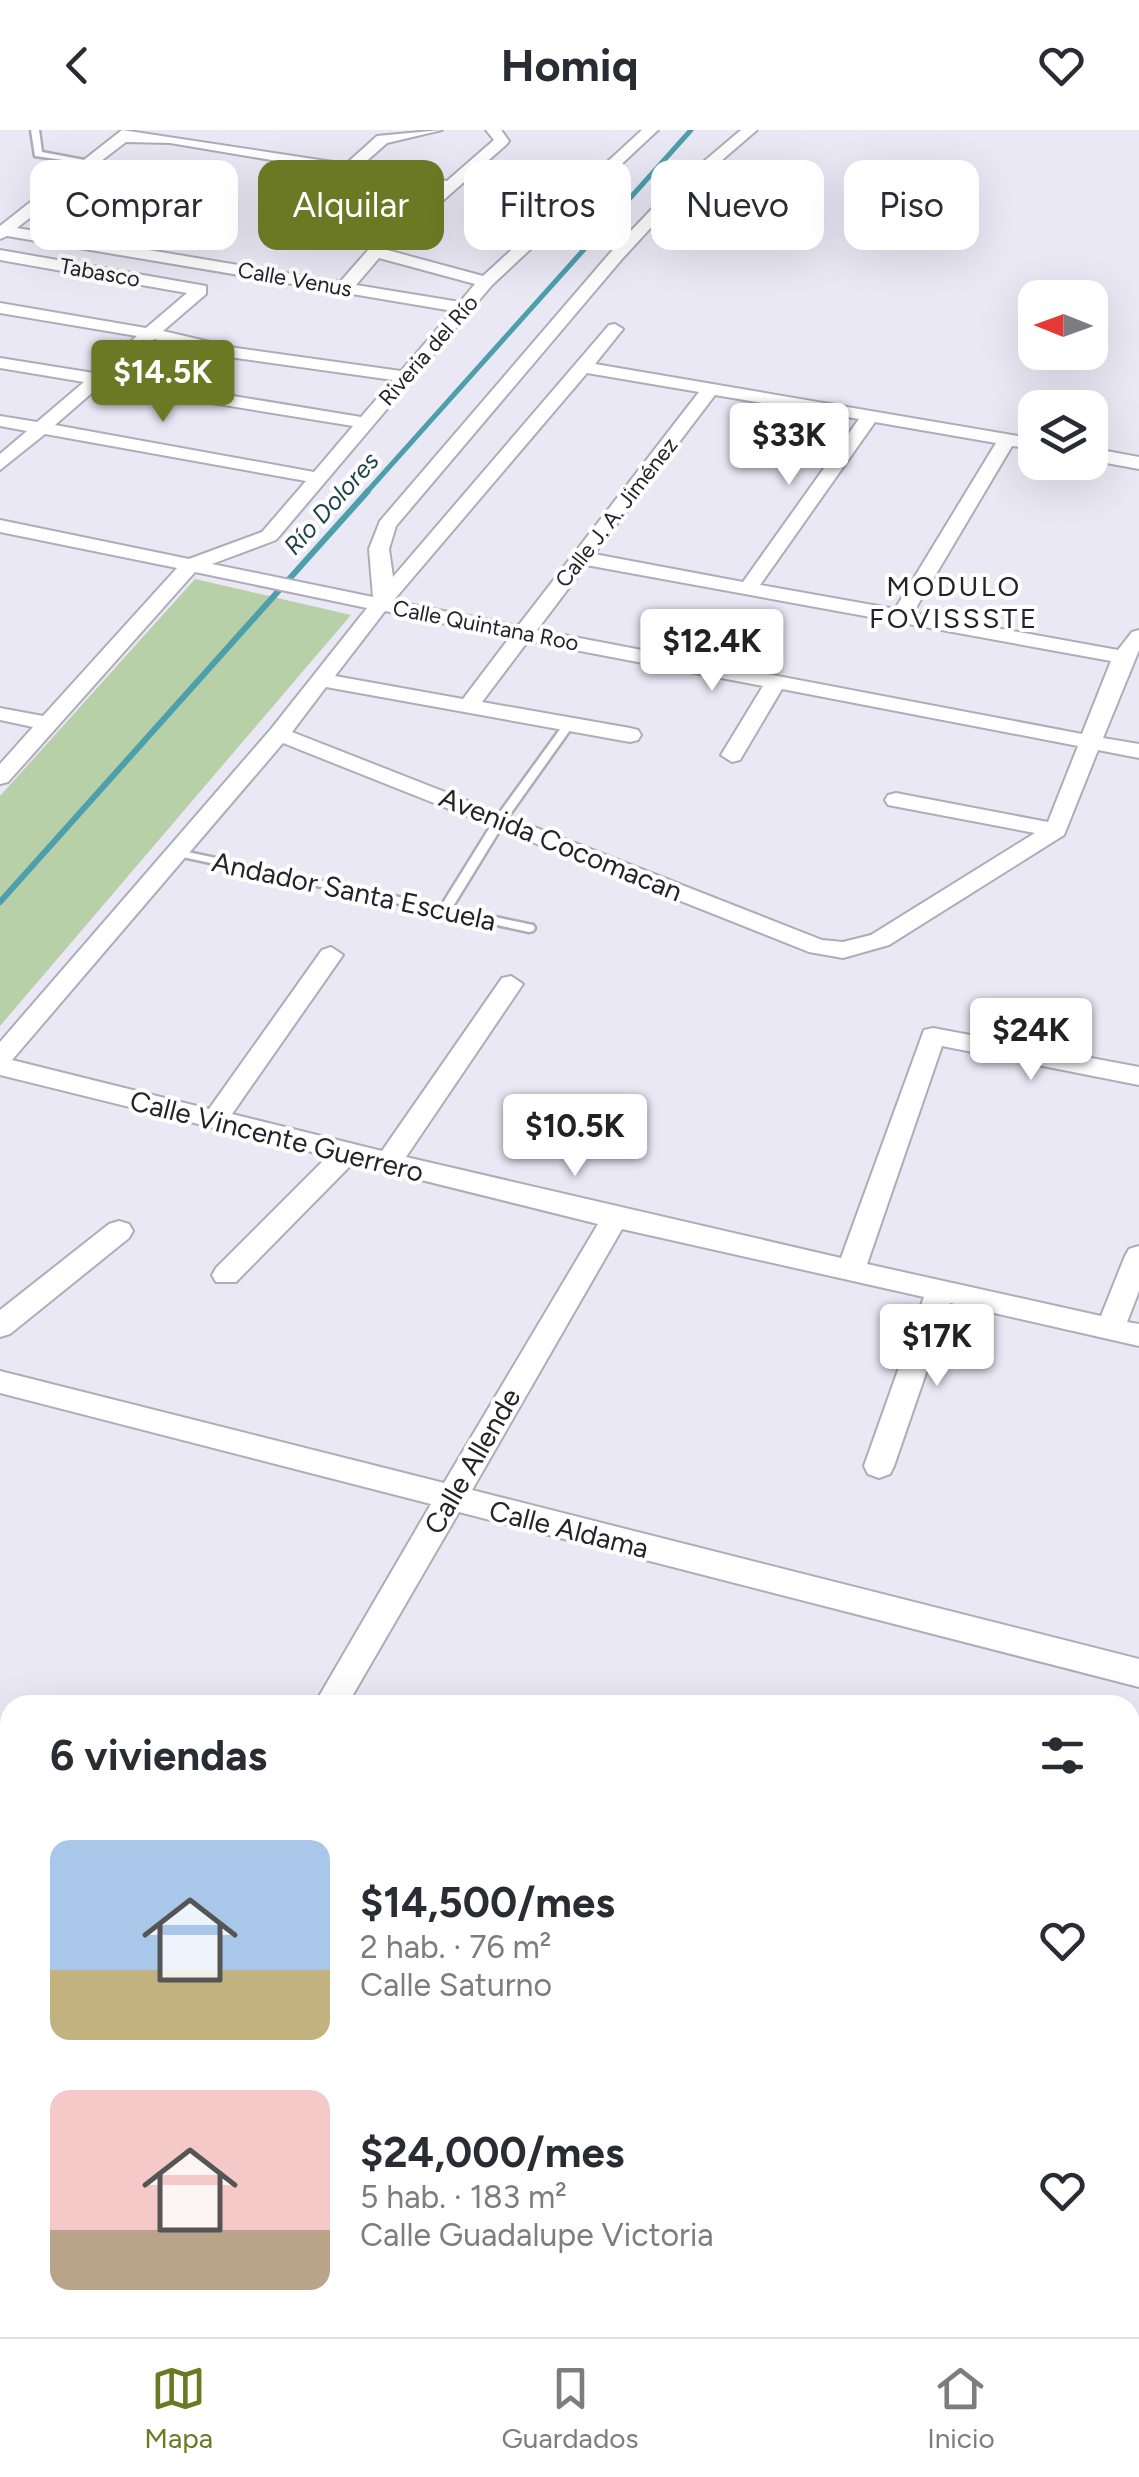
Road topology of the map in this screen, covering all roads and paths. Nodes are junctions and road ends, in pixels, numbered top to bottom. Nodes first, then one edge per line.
1 (35, 130) edge
2 (434, 130) edge
3 (494, 130) edge
4 (651, 130) edge
5 (750, 130) edge
6 (127, 133) edge
7 (167, 134) edge
8 (78, 160) edge
9 (94, 160) edge
10 (313, 160) edge
11 (360, 160) edge
12 (444, 184) edge
13 (452, 186) junction
14 (30, 209) edge
15 (5, 227) edge
16 (375, 252) junction
17 (0, 255) edge
18 (486, 282) junction
19 (344, 288) junction
20 (0, 308) edge
21 (466, 308) junction
22 (615, 329) dead end
23 (152, 334) junction
24 (0, 364) edge
25 (584, 366) junction
26 (407, 377) junction
27 (99, 379) junction
28 (710, 389) junction
29 (870, 416) junction
30 (0, 421) edge
31 (365, 423) junction
32 (42, 428) junction
33 (1007, 439) junction
34 (1018, 441) edge
35 (1108, 457) edge
36 (1139, 463) edge
37 (0, 464) edge
38 (318, 478) junction
39 (0, 526) edge
40 (581, 558) junction
41 (191, 565) junction
42 (748, 588) junction
43 (380, 604) junction
44 (901, 616) junction
45 (520, 634) junction
46 (1139, 636) edge
47 (1123, 657) junction
48 (321, 680) junction
49 (777, 680) junction
50 (468, 706) junction
51 (0, 714) edge
52 (48, 723) junction
53 (570, 723) junction
54 (278, 734) junction
55 (630, 734) dead end
56 (1092, 743) junction
57 (1139, 751) edge
58 (732, 755) dead end
59 (0, 776) edge
60 (896, 800) dead end
61 (501, 819) junction
62 (1056, 830) junction
63 (178, 854) junction
64 (443, 912) junction
65 (529, 928) dead end
66 (331, 955) dead end
67 (511, 984) dead end
68 (0, 1058) edge
69 (0, 1066) edge
70 (1139, 1076) edge
71 (214, 1122) junction
72 (347, 1154) junction
73 (387, 1164) junction
74 (615, 1218) junction
75 (119, 1230) dead end
76 (1139, 1256) edge
77 (850, 1272) junction
78 (226, 1275) dead end
79 (940, 1292) junction
80 (0, 1326) edge
81 (1110, 1329) junction
82 (1139, 1335) edge
83 (0, 1382) edge
84 (879, 1466) dead end
85 (450, 1499) junction
86 (1139, 1673) edge
87 (336, 1695) edge

1 - 8 lane
2 - 11 street
3 - 13 street
4 - 18 street, Riveria del Río
5 - 43 street
6 - 7 street
6 - 9 street
7 - 10 street
12 - 13 street
13 - 16 street
14 - 15 street
15 - 19 street, Calle Venus
16 - 18 street
16 - 19 street
17 - 23 street, Tabasco
18 - 21 street, Riveria del Río
19 - 21 street, Calle Venus
20 - 23 street
21 - 26 street, Riveria del Río
22 - 25 street
23 - 26 street
23 - 27 street
24 - 27 street
25 - 28 street
25 - 43 street
26 - 31 street, Riveria del Río
27 - 31 street
27 - 32 street
28 - 29 street
28 - 40 street, Calle J. A. Jiménez
29 - 33 street
29 - 42 street
30 - 32 street
31 - 38 street, Riveria del Río
32 - 37 street
32 - 38 street
33 - 34 street
33 - 44 street
35 - 36 street
38 - 41 street, Riveria del Río
39 - 41 street, Calle Quintana Roo
40 - 42 street
40 - 45 street, Calle J. A. Jiménez
41 - 43 street, Calle Quintana Roo
41 - 52 street, Riveria del Río
42 - 44 street
43 - 45 street, Calle Quintana Roo
43 - 48 street
44 - 47 street
45 - 49 street, Calle Quintana Roo
45 - 50 street, Calle J. A. Jiménez
46 - 47 street
47 - 56 street
48 - 50 street
48 - 54 street
49 - 56 street, Calle Quintana Roo
49 - 58 street
50 - 53 street
51 - 52 street
52 - 59 street, Riveria del Río
53 - 55 street
53 - 61 lane
54 - 61 street, Avenida Cocomacan
54 - 63 street
56 - 57 street, Calle Quintana Roo
56 - 62 street
60 - 62 street
61 - 62 street, Avenida Cocomacan
61 - 64 lane
63 - 64 lane, Andador Santa Escuela
63 - 68 street
64 - 65 lane, Andador Santa Escuela
66 - 71 street
67 - 73 street
69 - 71 street, Calle Vincente Guerrero
70 - 77 street
71 - 72 street, Calle Vincente Guerrero
72 - 73 street, Calle Vincente Guerrero
72 - 78 street
73 - 74 street, Calle Vincente Guerrero
74 - 77 street, Calle Vincente Guerrero
74 - 85 street, Calle Allende
75 - 80 street
76 - 81 street
77 - 79 street, Calle Vincente Guerrero
79 - 81 street, Calle Vincente Guerrero
79 - 84 street
81 - 82 street, Calle Vincente Guerrero
83 - 85 street, Calle Aldama
85 - 86 street, Calle Aldama
85 - 87 street, Calle Allende

